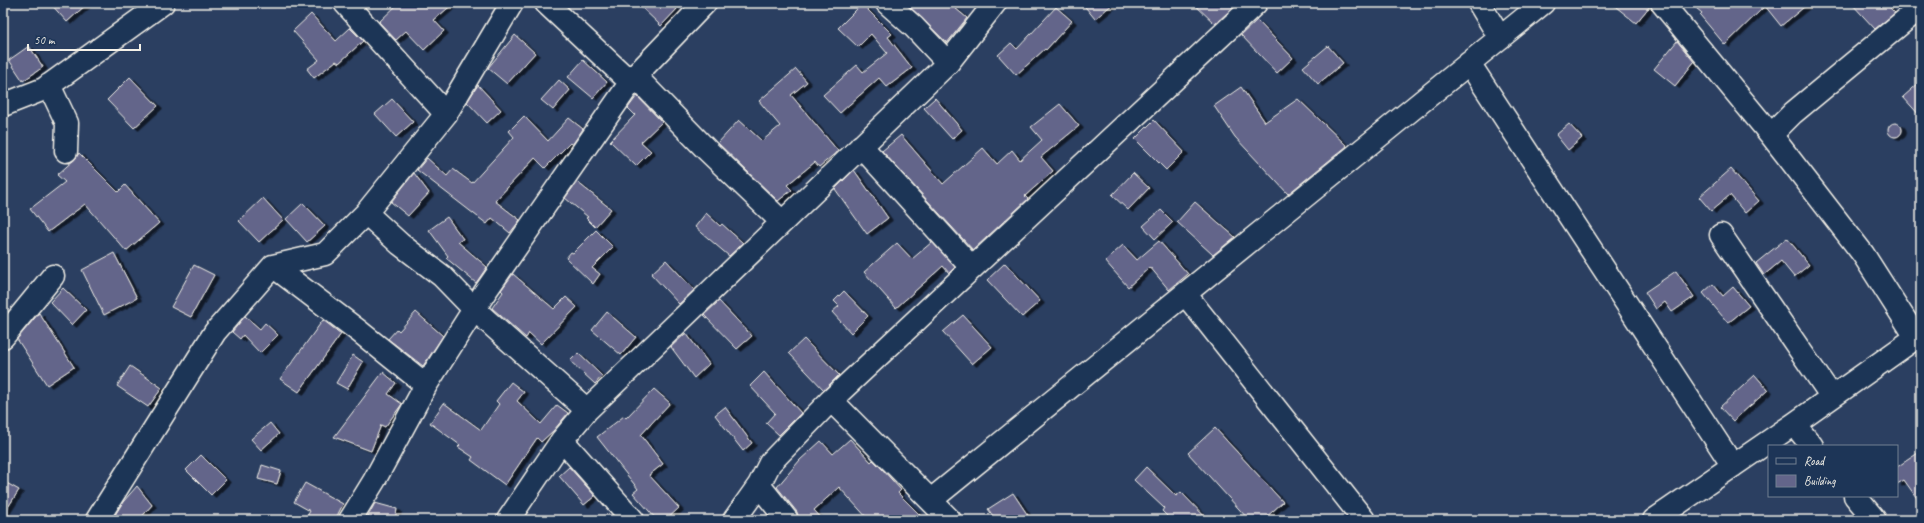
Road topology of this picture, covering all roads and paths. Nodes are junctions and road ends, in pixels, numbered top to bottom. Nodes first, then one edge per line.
1 (162, 3) edge
2 (345, 3) edge
3 (512, 3) edge
4 (546, 3) edge
5 (705, 3) edge
6 (887, 3) edge
7 (995, 3) edge
8 (1256, 3) edge
9 (1479, 3) edge
10 (1543, 3) edge
11 (1662, 3) edge
12 (1921, 7) edge
13 (1500, 38) junction
14 (948, 63) junction
15 (1469, 63) junction
16 (635, 76) junction
17 (49, 85) junction
18 (3, 105) edge
19 (446, 114) junction
20 (1771, 135) junction
21 (861, 146) junction
22 (66, 151) dead end
23 (366, 213) junction
24 (782, 222) junction
25 (1721, 235) dead end
26 (273, 266) junction
27 (972, 268) junction
28 (53, 276) dead end
29 (1186, 295) junction
30 (474, 309) junction
31 (1918, 335) edge
32 (3, 337) edge
33 (426, 385) junction
34 (1832, 397) junction
35 (831, 400) junction
36 (587, 410) junction
37 (1794, 424) junction
38 (562, 440) junction
39 (1811, 445) edge
40 (1733, 466) junction
41 (758, 485) junction
42 (1856, 497) edge
43 (931, 500) junction
44 (778, 515) edge
45 (1658, 519) edge
46 (98, 520) edge
47 (350, 520) edge
48 (508, 520) edge
49 (633, 520) edge
50 (734, 520) edge
51 (950, 520) edge
52 (1364, 520) edge
53 (1875, 520) edge

1 - 17 street
2 - 19 street
3 - 19 street
4 - 16 street
5 - 16 street
6 - 14 street
7 - 14 street
8 - 27 street
9 - 13 street
10 - 13 street
11 - 20 street
12 - 20 street
13 - 15 street
14 - 21 street
15 - 29 street
15 - 40 street
16 - 24 street
16 - 30 street
17 - 18 street
17 - 22 street
19 - 23 street
20 - 31 street
21 - 24 street
21 - 27 street
23 - 26 street
23 - 30 street
24 - 36 street
25 - 34 street
26 - 33 street
26 - 46 street
27 - 35 street
28 - 32 street
29 - 43 street
29 - 52 street
30 - 33 street
30 - 36 street
31 - 34 street
33 - 47 street
34 - 37 street
35 - 41 street
35 - 43 street
36 - 38 street
37 - 39 street
37 - 40 street
38 - 48 street
38 - 49 street
40 - 45 street
41 - 44 street
41 - 50 street
42 - 53 street
43 - 51 street

